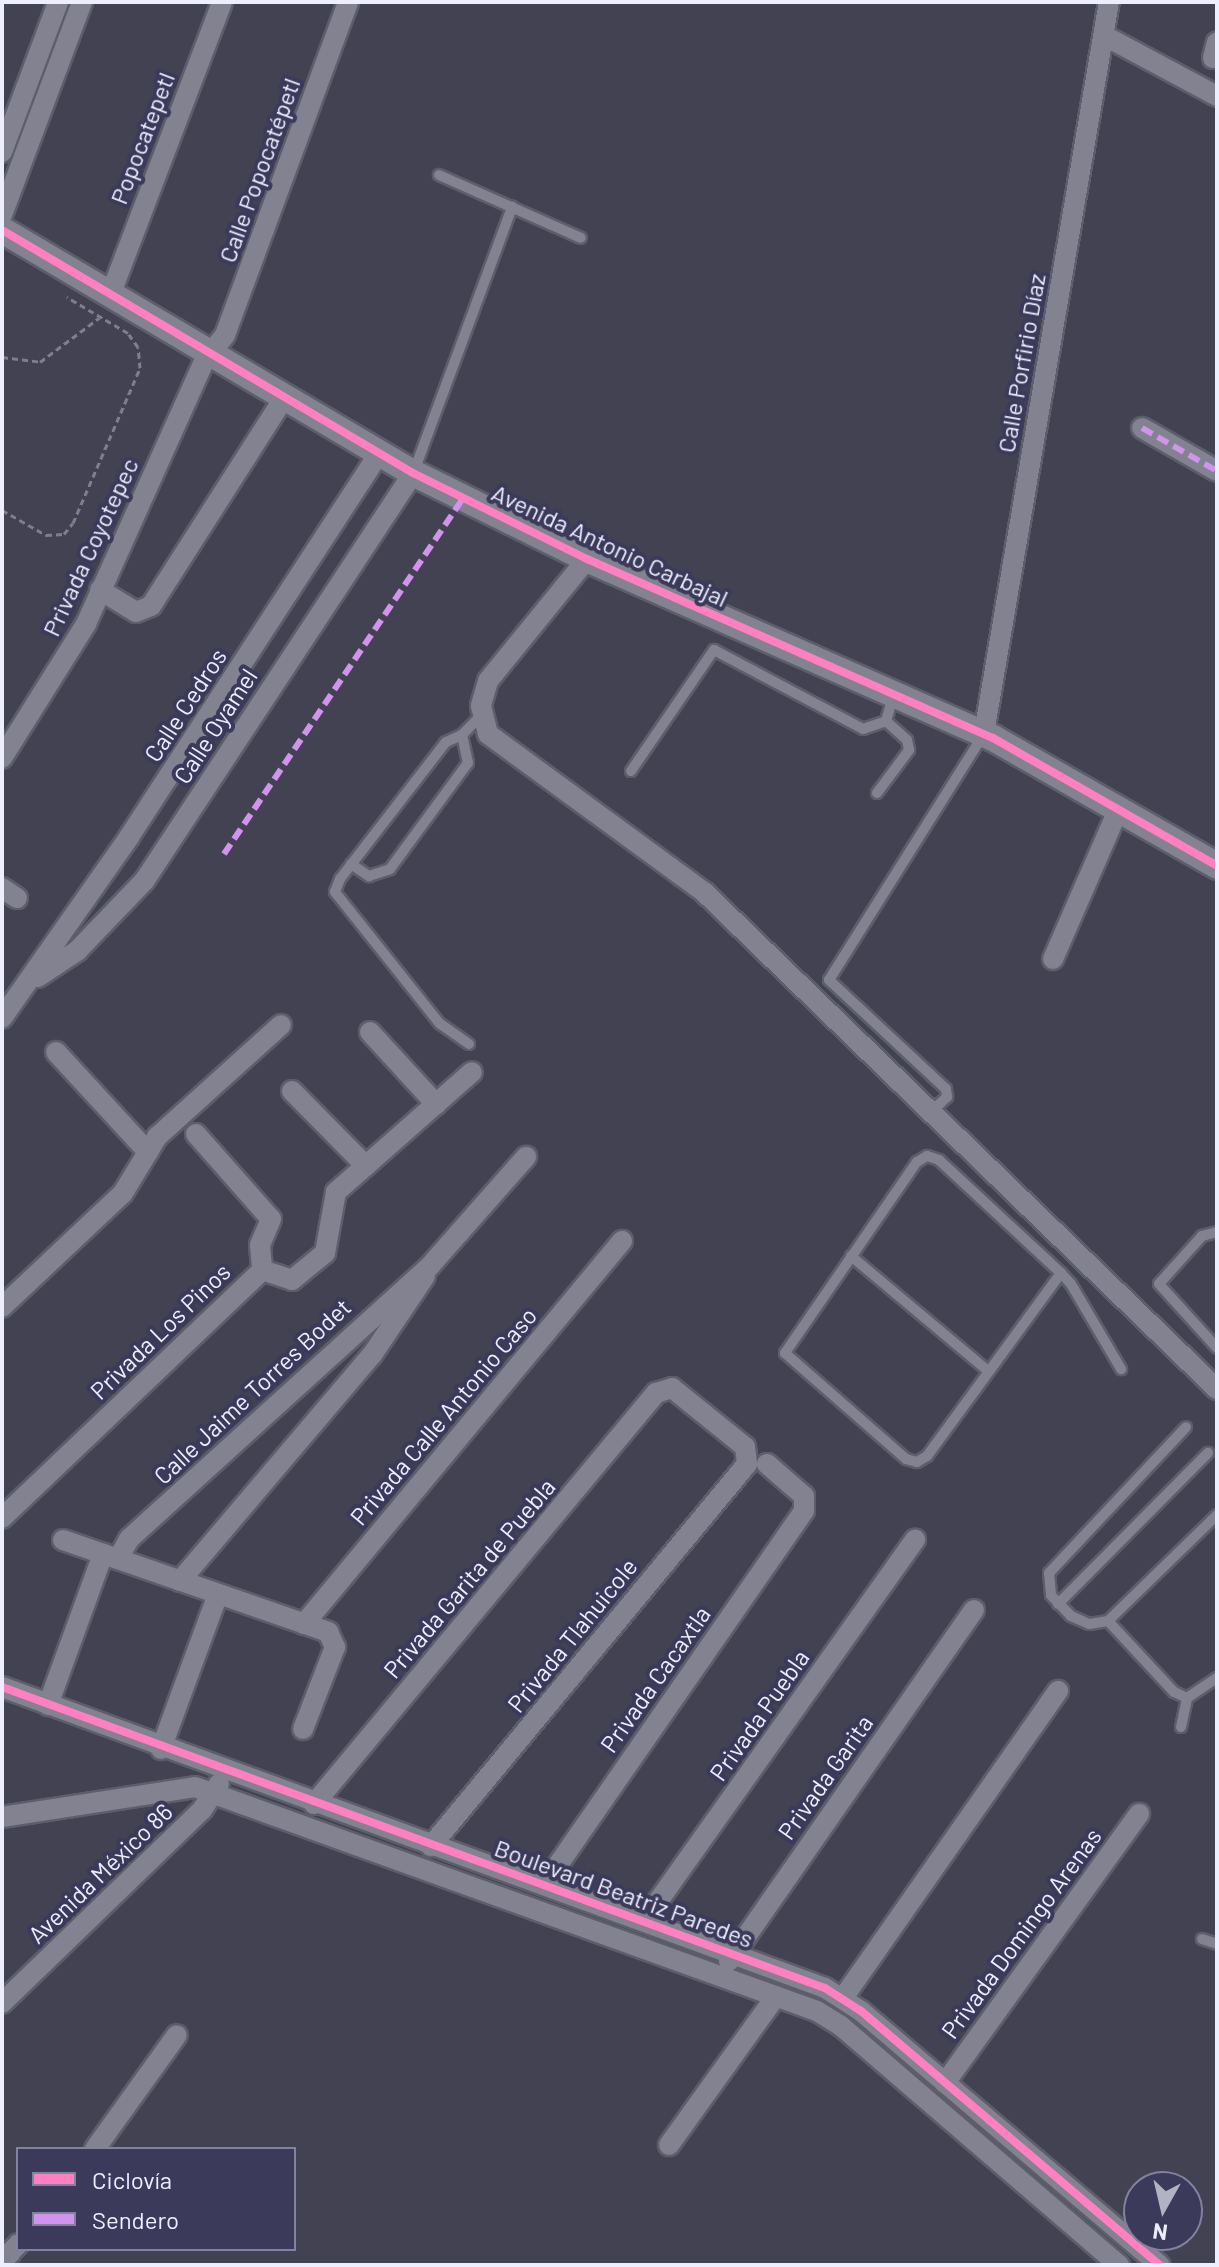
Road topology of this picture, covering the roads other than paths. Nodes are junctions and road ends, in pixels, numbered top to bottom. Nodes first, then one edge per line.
1 (58, 2) edge
2 (82, 2) edge
3 (222, 2) edge
4 (348, 2) edge
5 (1109, 2) edge
6 (1105, 36) junction
7 (1217, 96) edge
8 (2, 152) edge
9 (439, 175) dead end
10 (512, 207) junction
11 (2, 215) edge
12 (2, 230) edge
13 (581, 238) dead end
14 (106, 305) junction
15 (213, 353) junction
16 (286, 395) junction
17 (1142, 428) dead end
18 (379, 454) junction
19 (1217, 471) edge
20 (413, 473) junction
21 (587, 559) junction
22 (100, 590) junction
23 (894, 694) junction
24 (481, 715) junction
25 (886, 721) junction
26 (201, 727) junction
27 (984, 733) junction
28 (462, 735) junction
29 (232, 748) junction
30 (2, 758) edge
31 (631, 771) dead end
32 (877, 793) dead end
33 (1119, 808) junction
34 (351, 864) junction
35 (1217, 866) edge
36 (1053, 959) dead end
37 (31, 982) junction
38 (2, 1018) edge
39 (281, 1025) dead end
40 (370, 1032) dead end
41 (469, 1044) dead end
42 (56, 1052) dead end
43 (472, 1072) dead end
44 (292, 1091) dead end
45 (436, 1104) junction
46 (932, 1111) junction
47 (196, 1134) dead end
48 (148, 1152) junction
49 (526, 1157) dead end
50 (366, 1166) junction
51 (1217, 1232) edge
52 (622, 1241) dead end
53 (1067, 1241) junction
54 (851, 1256) junction
55 (1048, 1261) junction
56 (429, 1267) junction
57 (262, 1270) junction
58 (1061, 1273) junction
59 (2, 1307) edge
60 (1217, 1348) edge
61 (1121, 1369) dead end
62 (987, 1370) junction
63 (1217, 1389) edge
64 (1186, 1427) dead end
65 (1208, 1453) dead end
66 (758, 1459) junction
67 (1217, 1515) edge
68 (2, 1518) edge
69 (915, 1539) dead end
70 (63, 1540) dead end
71 (110, 1557) junction
72 (180, 1581) junction
73 (218, 1594) junction
74 (1058, 1604) junction
75 (974, 1610) dead end
76 (1108, 1621) junction
77 (304, 1624) junction
78 (1217, 1678) edge
79 (2, 1687) edge
80 (1058, 1691) dead end
81 (1187, 1698) junction
82 (48, 1705) junction
83 (1181, 1727) dead end
84 (303, 1729) dead end
85 (161, 1749) junction
86 (224, 1772) junction
87 (213, 1795) junction
88 (314, 1804) junction
89 (1139, 1814) dead end
90 (2, 1817) edge
91 (431, 1846) junction
92 (544, 1885) junction
93 (644, 1921) junction
94 (1202, 1939) dead end
95 (1217, 1944) edge
96 (734, 1952) junction
97 (720, 1976) junction
98 (776, 1996) junction
99 (843, 1998) junction
100 (2, 2003) edge
101 (177, 2035) dead end
102 (945, 2083) junction
103 (669, 2145) dead end
104 (96, 2147) edge
105 (16, 2246) edge
106 (2, 2262) edge
107 (1119, 2265) edge
108 (1159, 2265) edge

1 - 8 street
2 - 11 street
3 - 14 street, Popocatepetl
4 - 15 street, Calle Popocatépetl
5 - 6 street, Calle Porfirio Díaz
6 - 7 street
6 - 27 street, Calle Porfirio Díaz
9 - 10 lane
10 - 13 lane
10 - 20 lane
12 - 14 street, Avenida Antonio Carbajal
14 - 15 street, Avenida Antonio Carbajal
15 - 16 street, Avenida Antonio Carbajal
15 - 22 street, Privada Coyotepec
16 - 18 street, Avenida Antonio Carbajal
16 - 22 street
17 - 19 street
18 - 20 street, Avenida Antonio Carbajal
18 - 26 street, Calle Cedros
20 - 21 street, Avenida Antonio Carbajal
20 - 29 street, Calle Oyamel
21 - 23 street, Avenida Antonio Carbajal
21 - 24 street
22 - 30 street, Privada Coyotepec
23 - 25 lane
23 - 27 street, Avenida Antonio Carbajal
24 - 28 lane
24 - 46 street
25 - 31 lane
25 - 32 lane
26 - 29 street
26 - 37 street, Calle Cedros
27 - 33 street, Avenida Antonio Carbajal
27 - 46 lane
28 - 34 lane
28 - 34 lane
29 - 37 street, Calle Oyamel
33 - 35 street, Avenida Antonio Carbajal
33 - 36 street
34 - 41 lane
37 - 38 street
39 - 48 street
40 - 45 street
42 - 48 street
43 - 45 street, Privada Los Pinos
44 - 50 street
45 - 50 street, Privada Los Pinos
46 - 53 street
47 - 57 street
48 - 59 street
49 - 56 street, Calle Jaime Torres Bodet
50 - 57 street, Privada Los Pinos
51 - 60 lane
52 - 77 street, Privada Calle Antonio Caso
53 - 55 lane
53 - 63 street
54 - 55 lane
54 - 62 lane
54 - 62 lane
55 - 58 lane
56 - 71 street, Calle Jaime Torres Bodet
56 - 72 street, Calle Jaime Torres Bodet
57 - 68 street, Privada Los Pinos
58 - 61 lane
58 - 62 lane
64 - 74 lane
65 - 74 lane
66 - 88 street, Privada Garita de Puebla
66 - 91 street, Privada Tlahuicole
66 - 92 street, Privada Cacaxtla
67 - 76 lane
69 - 93 street, Privada Puebla
70 - 71 street
71 - 72 street
71 - 82 street, Calle Jaime Torres Bodet
72 - 73 street
73 - 77 street
73 - 85 street
74 - 76 lane
75 - 96 street, Privada Garita
76 - 81 lane
77 - 84 street
78 - 81 lane
79 - 82 street, Boulevard Beatriz Paredes
80 - 99 street
81 - 83 lane
82 - 85 street, Boulevard Beatriz Paredes
85 - 86 street, Boulevard Beatriz Paredes
86 - 87 street, Avenida México 86
86 - 88 street, Boulevard Beatriz Paredes
87 - 90 street, Boulevard Beatriz Paredes
87 - 97 street, Boulevard Beatriz Paredes
87 - 100 street, Avenida México 86
88 - 91 street, Boulevard Beatriz Paredes
89 - 102 street, Privada Domingo Arenas
91 - 92 street, Boulevard Beatriz Paredes
92 - 93 street, Boulevard Beatriz Paredes
93 - 96 street, Boulevard Beatriz Paredes
94 - 95 lane
96 - 97 street, Privada Garita
96 - 99 street, Boulevard Beatriz Paredes
97 - 98 street, Boulevard Beatriz Paredes
98 - 103 street
98 - 107 street, Boulevard Beatriz Paredes
99 - 102 street, Boulevard Beatriz Paredes
101 - 104 street
102 - 108 street, Boulevard Beatriz Paredes
105 - 106 street

